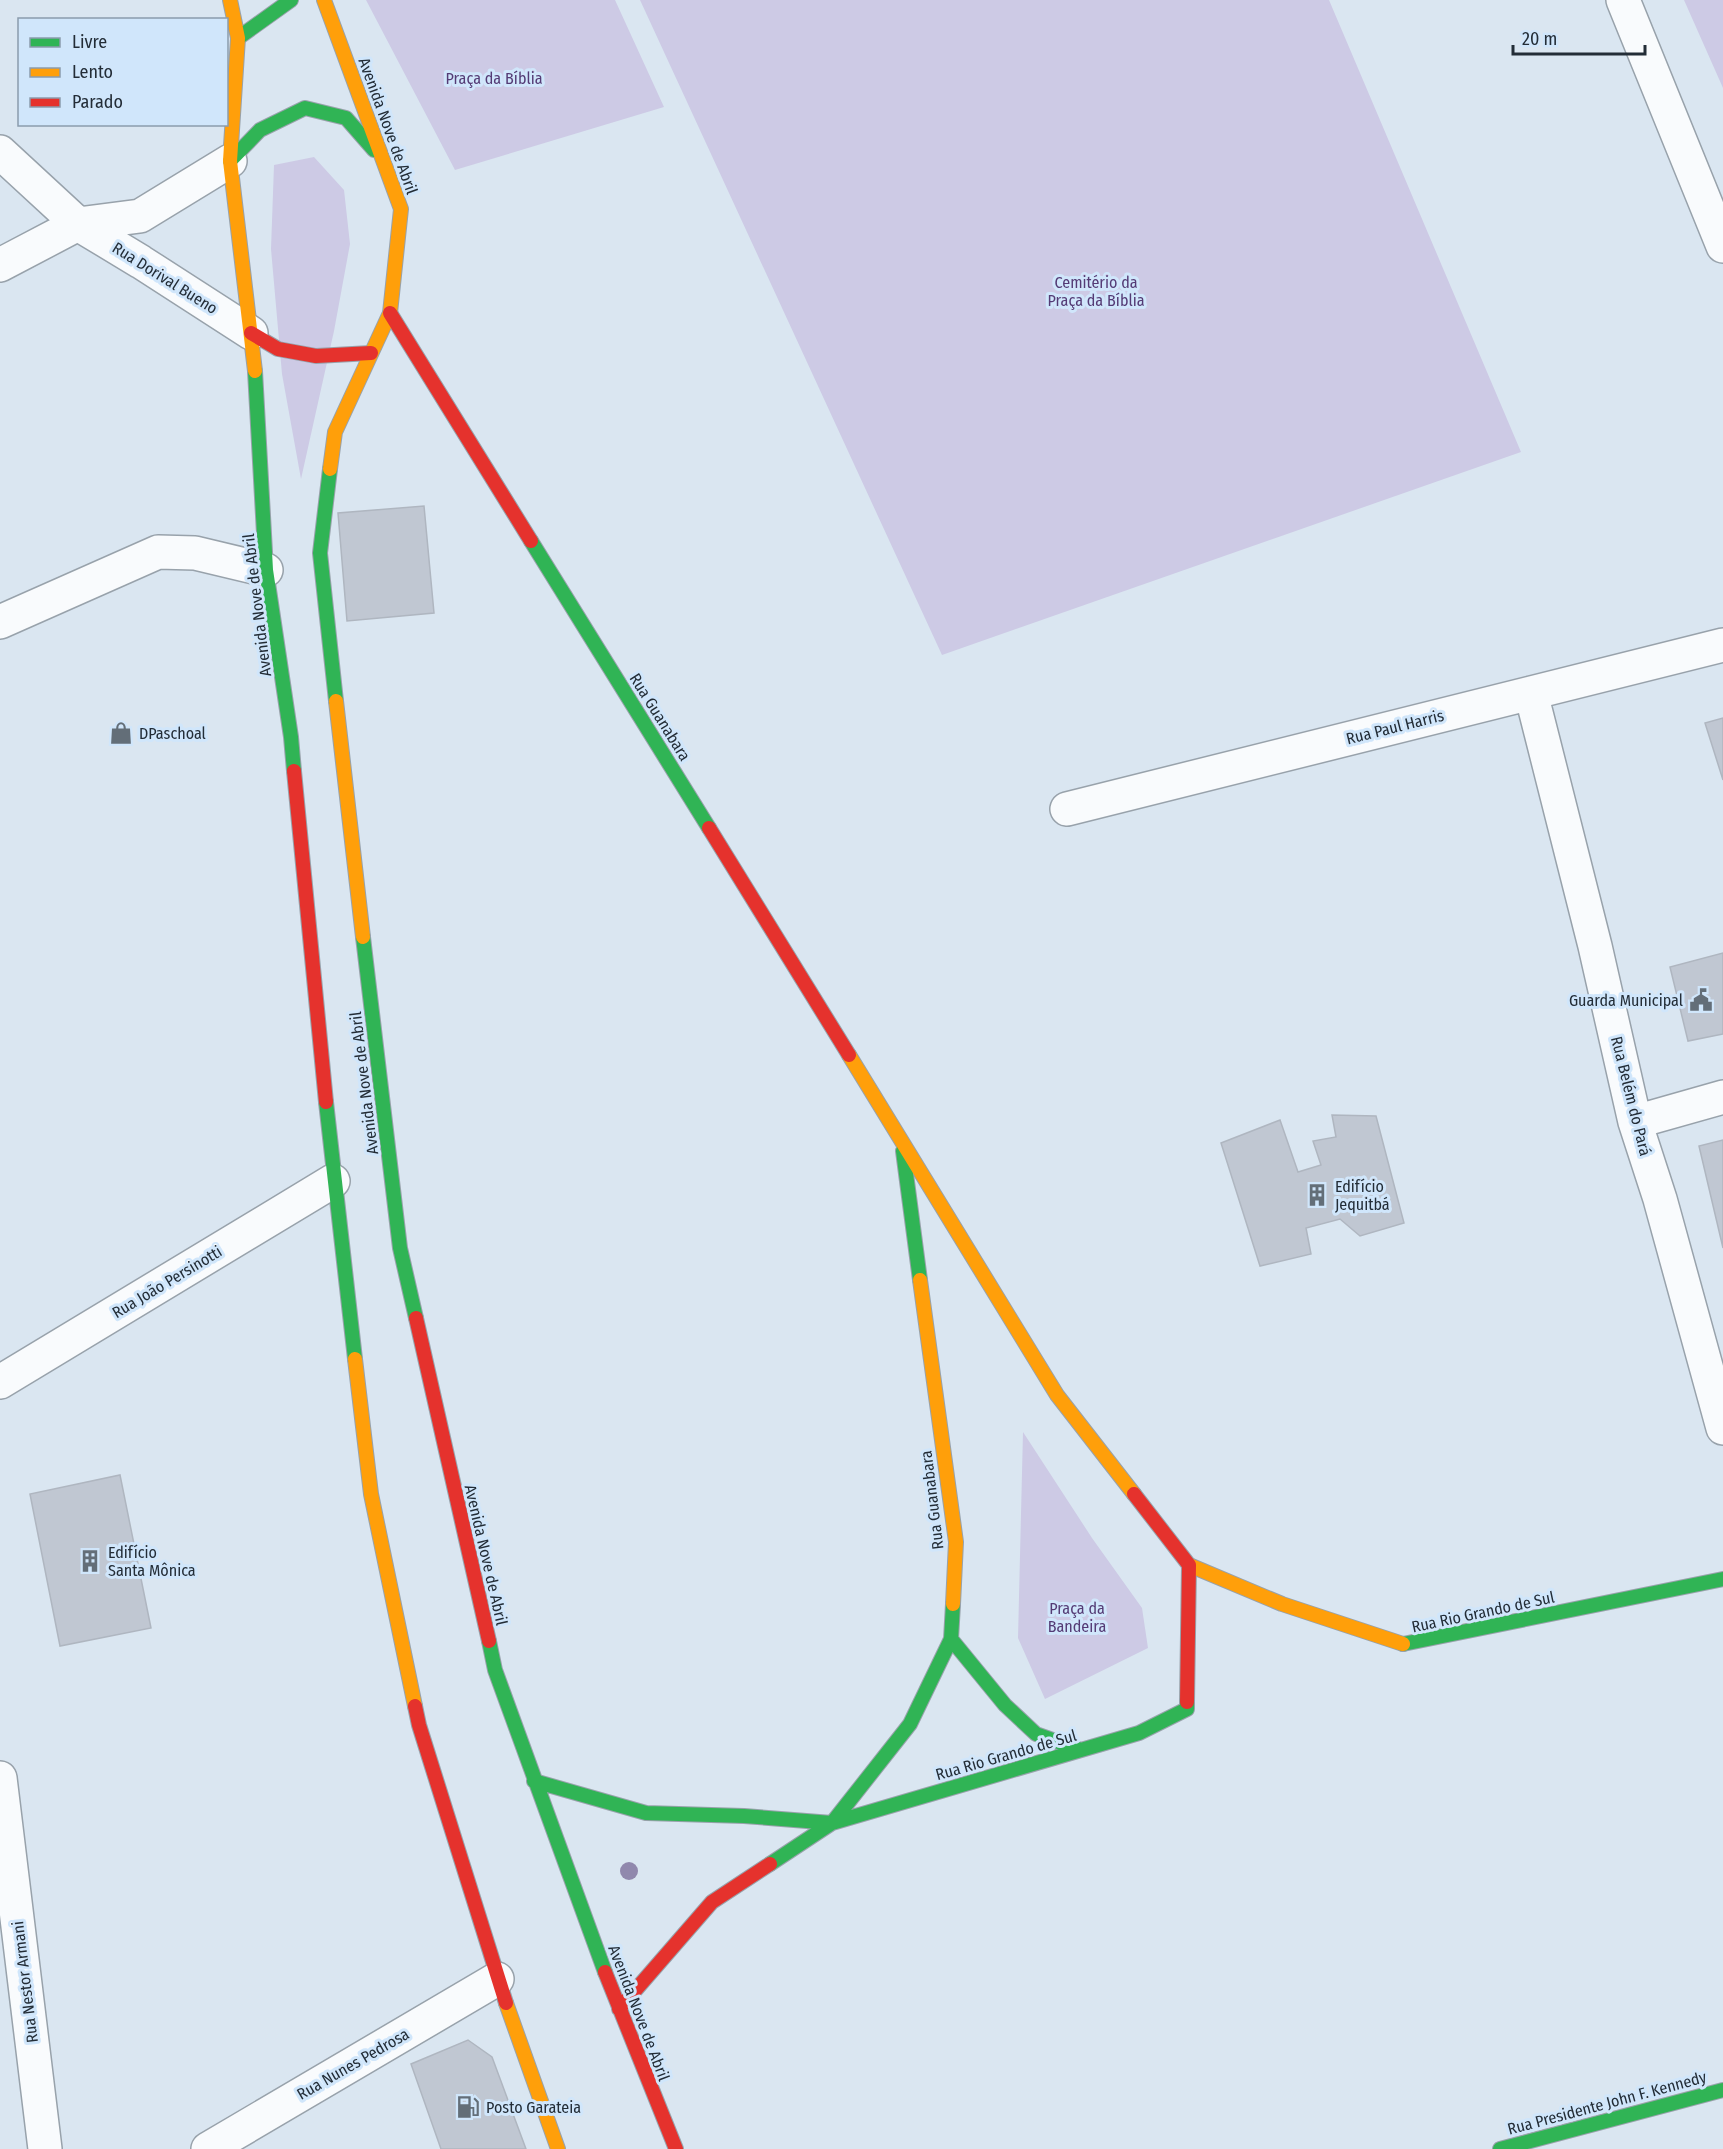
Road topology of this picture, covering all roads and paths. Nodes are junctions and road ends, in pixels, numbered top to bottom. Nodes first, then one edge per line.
1 (230, 0) edge
2 (291, 0) edge
3 (324, 0) edge
4 (1623, 0) edge
5 (238, 38) junction
6 (0, 152) edge
7 (230, 161) junction
8 (384, 163) junction
9 (78, 224) junction
10 (1723, 246) edge
11 (0, 265) edge
12 (390, 313) junction
13 (251, 333) junction
14 (371, 353) junction
15 (266, 570) junction
16 (0, 622) edge
17 (1723, 645) edge
18 (1531, 693) junction
19 (1067, 809) dead end
20 (1723, 1097) edge
21 (1635, 1122) junction
22 (901, 1138) junction
23 (333, 1181) junction
24 (0, 1382) edge
25 (1723, 1428) edge
26 (1189, 1565) junction
27 (1723, 1580) edge
28 (951, 1639) junction
29 (1081, 1750) junction
30 (0, 1778) edge
31 (534, 1781) junction
32 (832, 1823) junction
33 (497, 1979) junction
34 (619, 2009) junction
35 (1723, 2090) edge
36 (45, 2149) edge
37 (208, 2149) edge
38 (558, 2149) edge
39 (676, 2149) edge
40 (1500, 2149) edge

1 - 5 main road, Avenida Nove de Abril
2 - 5 main road
3 - 8 main road, Avenida Nove de Abril
4 - 10 street
5 - 7 main road, Avenida Nove de Abril
6 - 9 street
7 - 8 main road
7 - 9 street, Rua Dorival Bueno
7 - 13 main road, Avenida Nove de Abril
8 - 12 main road, Avenida Nove de Abril
9 - 11 street, Rua Dorival Bueno
9 - 13 street, Rua Dorival Bueno
12 - 14 main road, Avenida Nove de Abril
12 - 22 main road, Rua Guanabara
13 - 14 main road
13 - 15 main road, Avenida Nove de Abril
14 - 31 main road, Avenida Nove de Abril
15 - 16 street
15 - 23 main road, Avenida Nove de Abril
17 - 18 street, Rua Paul Harris
18 - 19 street, Rua Paul Harris
18 - 21 street, Rua Belém do Pará
20 - 21 street
21 - 25 street, Rua Belém do Pará
22 - 26 main road, Rua Guanabara
22 - 28 main road, Rua Guanabara
23 - 24 street, Rua João Persinotti
23 - 33 main road, Avenida Nove de Abril
26 - 27 main road, Rua Rio Grando de Sul
26 - 29 main road, Rua Rio Grando de Sul
28 - 29 main road
28 - 32 main road, Rua Guanabara
29 - 32 main road, Rua Rio Grando de Sul
30 - 36 street, Rua Nestor Armani
31 - 32 main road, Rua Rio Grando de Sul
31 - 34 main road, Avenida Nove de Abril
32 - 34 main road, Rua Rio Grando de Sul
33 - 37 street, Rua Nunes Pedrosa
33 - 38 main road, Avenida Nove de Abril
34 - 39 main road, Avenida Nove de Abril
35 - 40 main road, Rua Presidente John F. Kennedy

